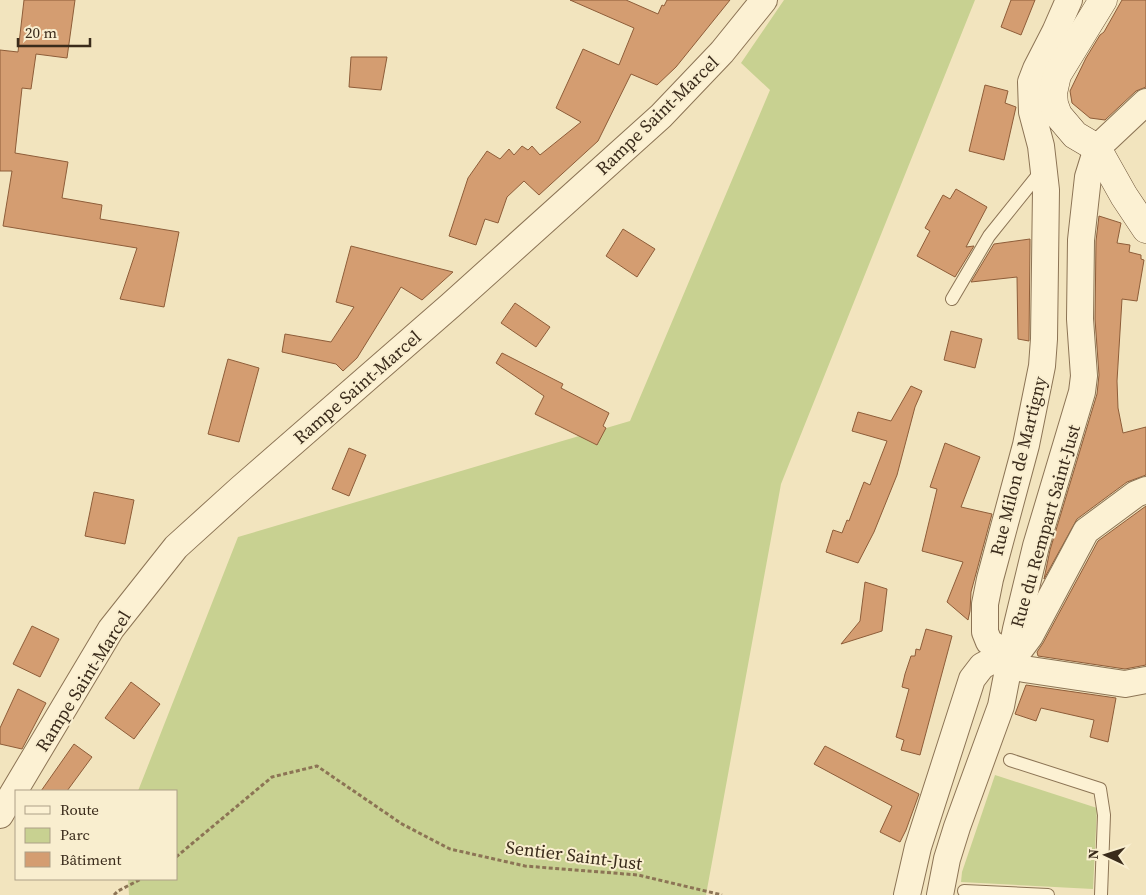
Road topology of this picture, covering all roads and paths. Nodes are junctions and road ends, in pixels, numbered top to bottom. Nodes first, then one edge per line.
1 (764, 0) edge
2 (1069, 0) edge
3 (1102, 0) edge
4 (1146, 102) edge
5 (1097, 148) junction
6 (1044, 168) junction
7 (1146, 229) edge
8 (952, 299) dead end
9 (1146, 490) edge
10 (1018, 657) junction
11 (1146, 680) edge
12 (1010, 760) dead end
13 (0, 815) edge
14 (178, 855) edge
15 (140, 880) edge
16 (952, 893) edge
17 (114, 895) edge
18 (722, 895) edge
19 (907, 895) edge
20 (1048, 895) edge
21 (1101, 895) edge

1 - 13 street, Rampe Saint-Marcel
2 - 6 street, Rue Milon de Martigny
3 - 5 street
4 - 5 street
5 - 7 street
5 - 10 street, Rue du Rempart Saint-Just
6 - 8 lane
6 - 10 street, Rue Milon de Martigny
9 - 10 street
10 - 11 street
10 - 16 street, Rue du Rempart Saint-Just
10 - 19 street
12 - 21 lane
14 - 18 path, Sentier Saint-Just
15 - 17 path
16 - 20 lane

